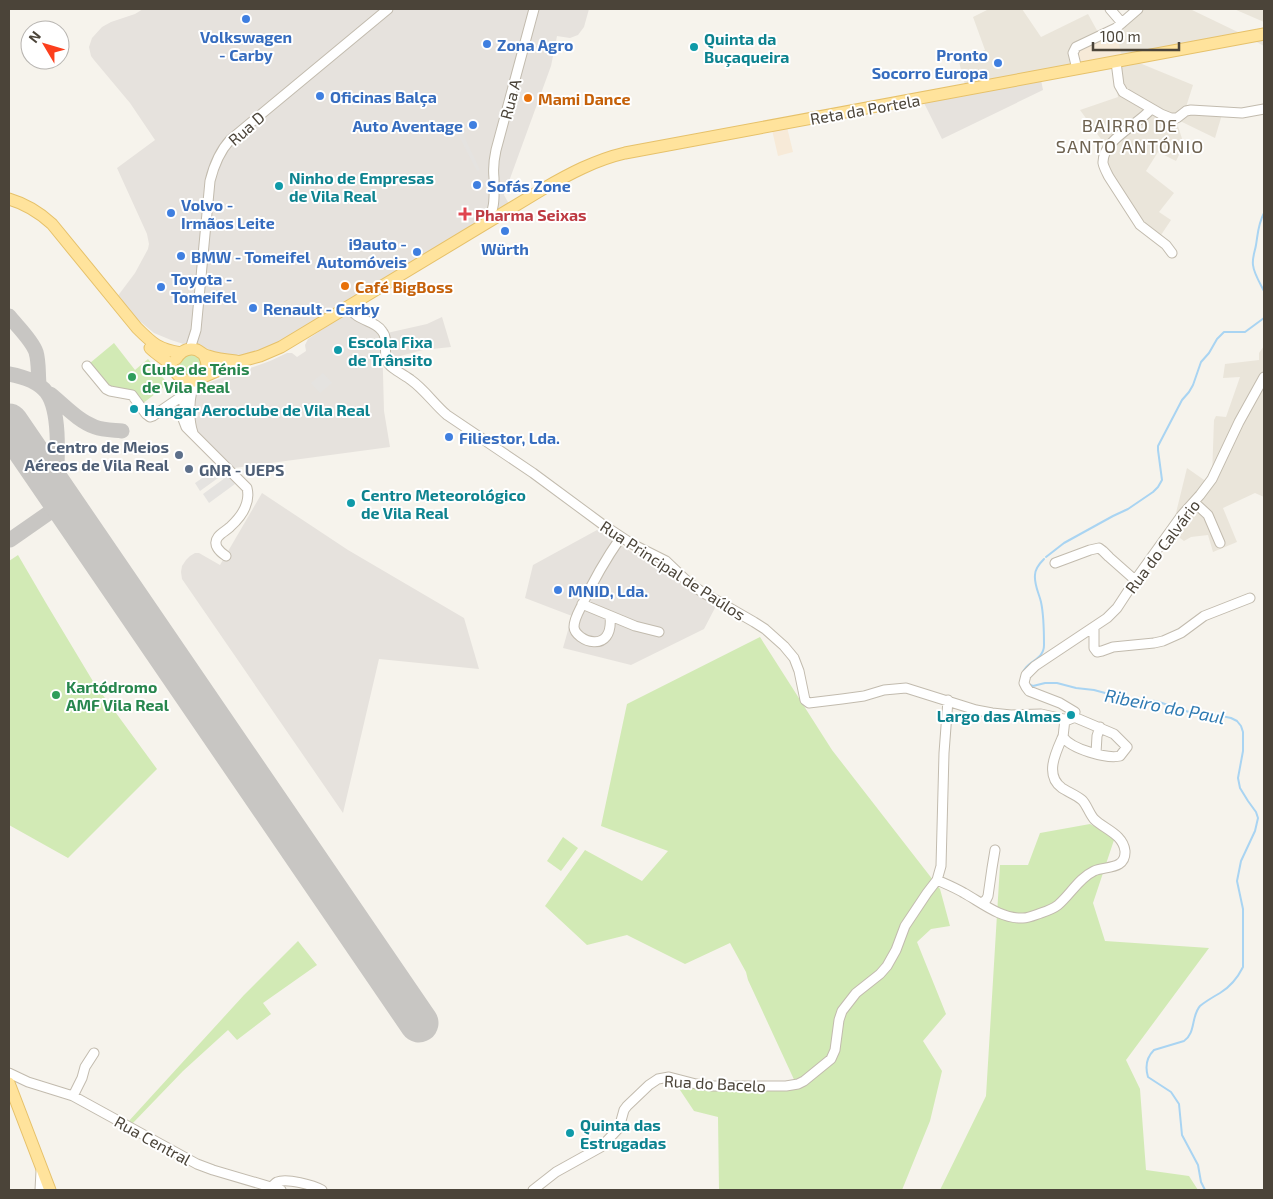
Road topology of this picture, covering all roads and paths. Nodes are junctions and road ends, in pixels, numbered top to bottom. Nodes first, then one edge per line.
1 (388, 9) edge
2 (1110, 9) edge
3 (1138, 9) edge
4 (531, 10) edge
5 (1122, 23) junction
6 (1264, 34) edge
7 (1116, 62) junction
8 (1077, 70) junction
9 (1151, 108) junction
10 (1264, 108) edge
11 (9, 199) edge
12 (496, 201) junction
13 (506, 212) junction
14 (483, 225) junction
15 (1172, 253) dead end
16 (348, 307) junction
17 (137, 328) junction
18 (193, 352) junction
19 (238, 362) junction
20 (87, 366) dead end
21 (178, 374) junction
22 (1264, 377) edge
23 (199, 379) junction
24 (185, 394) junction
25 (193, 434) junction
26 (1194, 502) junction
27 (621, 537) junction
28 (1220, 543) dead end
29 (226, 556) dead end
30 (1055, 563) dead end
31 (1135, 580) junction
32 (1250, 598) dead end
33 (582, 604) junction
34 (610, 616) junction
35 (1094, 627) junction
36 (658, 632) dead end
37 (948, 700) junction
38 (1070, 718) junction
39 (1100, 728) junction
40 (1063, 736) junction
41 (1096, 753) junction
42 (996, 850) dead end
43 (937, 880) junction
44 (981, 903) junction
45 (94, 1053) dead end
46 (9, 1073) edge
47 (28, 1082) junction
48 (10, 1086) edge
49 (73, 1096) junction
50 (41, 1167) junction
51 (271, 1187) junction
52 (40, 1190) edge
53 (50, 1190) edge
54 (280, 1190) edge
55 (322, 1190) edge
56 (533, 1190) edge

1 - 18 street, Rua D
2 - 5 street
3 - 5 street
4 - 12 street, Rua A
5 - 8 street
6 - 7 main road, Reta da Portela
7 - 8 main road, Reta da Portela
7 - 9 street
8 - 13 main road, Reta da Portela
9 - 10 street
9 - 15 street
11 - 17 main road
12 - 13 street
12 - 14 street
13 - 14 main road, Reta da Portela
14 - 16 main road, Reta da Portela
16 - 19 main road, Reta da Portela
16 - 27 street, Rua Principal de Paúlos
17 - 18 main road
17 - 21 main road
18 - 19 main road
18 - 21 main road
18 - 23 main road
19 - 23 main road, Reta da Portela
20 - 24 street
21 - 23 main road
21 - 24 street
22 - 26 street, Rua do Calvário
23 - 25 street
24 - 25 street
25 - 29 street
26 - 28 street
26 - 31 street, Rua do Calvário
27 - 33 street
27 - 37 street, Rua Principal de Paúlos
30 - 31 street
31 - 35 street, Rua do Calvário
32 - 35 street
33 - 34 street
33 - 34 street
34 - 36 street
35 - 38 street, Rua do Calvário
37 - 38 street, Rua Principal de Paúlos
37 - 43 street
38 - 39 street
38 - 40 street
39 - 41 street
39 - 41 street
40 - 41 street
40 - 44 street
42 - 44 street
43 - 44 street
43 - 56 street, Rua do Bacelo
45 - 49 street
46 - 47 street, Rua Central
47 - 48 street
47 - 49 street, Rua Central
48 - 50 main road
49 - 51 street, Rua Central
50 - 52 street
50 - 53 main road
51 - 54 street, Rua Central
51 - 55 street

